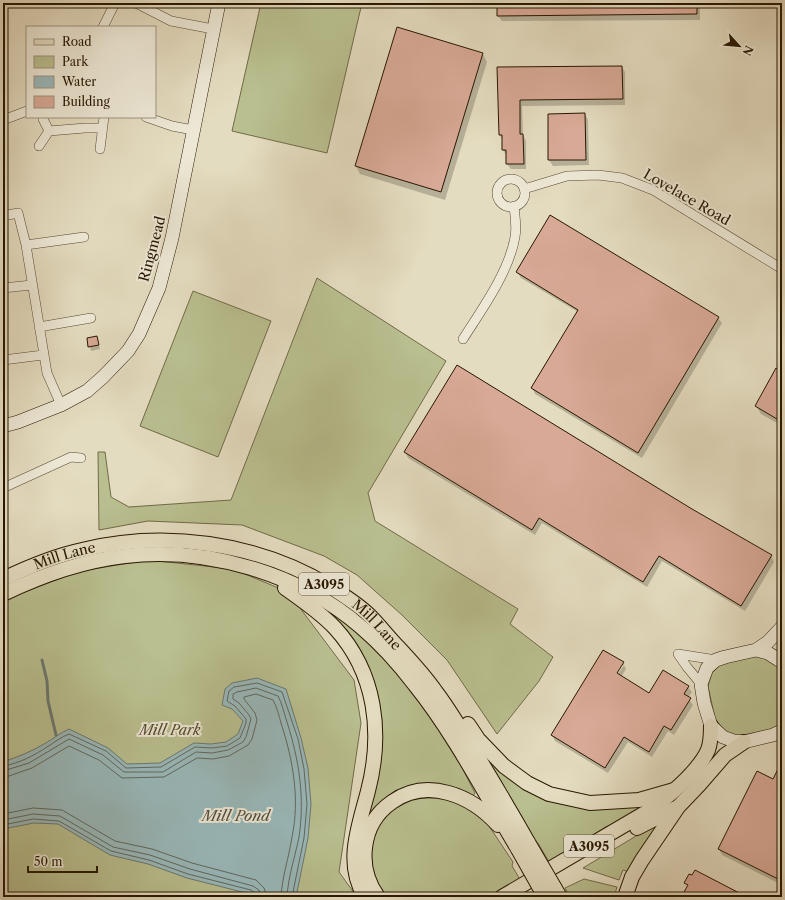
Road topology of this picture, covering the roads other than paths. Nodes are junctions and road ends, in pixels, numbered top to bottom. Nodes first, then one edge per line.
1 (115, 3) edge
2 (136, 3) edge
3 (219, 3) edge
4 (146, 5) edge
5 (104, 26) edge
6 (213, 29) junction
7 (26, 110) edge
8 (104, 118) edge
9 (149, 118) edge
10 (3, 120) edge
11 (43, 120) dead end
12 (101, 128) junction
13 (193, 130) junction
14 (49, 131) junction
15 (39, 146) dead end
16 (100, 149) dead end
17 (524, 189) junction
18 (514, 206) junction
19 (3, 216) edge
20 (84, 237) dead end
21 (26, 245) junction
22 (782, 269) edge
23 (32, 284) junction
24 (3, 288) edge
25 (91, 318) dead end
26 (39, 327) junction
27 (463, 339) dead end
28 (44, 355) junction
29 (3, 360) edge
30 (61, 405) junction
31 (3, 426) edge
32 (81, 458) dead end
33 (3, 488) edge
34 (254, 568) junction
35 (3, 579) edge
36 (3, 594) edge
37 (369, 615) junction
38 (782, 627) edge
39 (756, 650) junction
40 (716, 660) junction
41 (782, 662) edge
42 (701, 684) junction
43 (711, 726) junction
44 (781, 732) edge
45 (744, 742) junction
46 (674, 790) junction
47 (678, 807) junction
48 (520, 845) junction
49 (365, 897) edge
50 (378, 897) edge
51 (502, 897) edge
52 (520, 897) edge
53 (545, 897) edge
54 (560, 897) edge
55 (625, 897) edge

1 - 5 street
2 - 4 street
3 - 6 street, Ringmead
4 - 6 street
6 - 13 street, Ringmead
7 - 10 street
8 - 12 street
9 - 13 street
11 - 14 street
12 - 14 street
12 - 16 street
13 - 30 street, Ringmead
14 - 15 street
17 - 18 street
17 - 18 street
17 - 22 street, Lovelace Road
18 - 27 street
19 - 21 street
20 - 21 street
21 - 23 street
23 - 24 street
23 - 26 street
25 - 26 street
26 - 28 street
28 - 29 street
28 - 30 street
30 - 31 street, Ringmead
32 - 33 street
34 - 36 main road, Mill Lane / A3095
34 - 48 main road, Mill Lane / A3095
34 - 49 main road, A3095
35 - 37 main road, Mill Lane / A3095
37 - 46 main road, A3095
37 - 48 main road, Mill Lane / A3095
38 - 39 street
39 - 40 street
39 - 41 street
40 - 42 street
40 - 42 street
42 - 43 street
43 - 45 street
43 - 46 main road, A3095
44 - 45 street
45 - 47 main road, A3095
46 - 51 main road, A3095
47 - 52 main road, A3095
47 - 55 main road, A3095
48 - 50 main road, A3095
48 - 53 main road, Mill Lane / A3095, bridge
48 - 54 main road, Mill Lane / A3095, bridge

